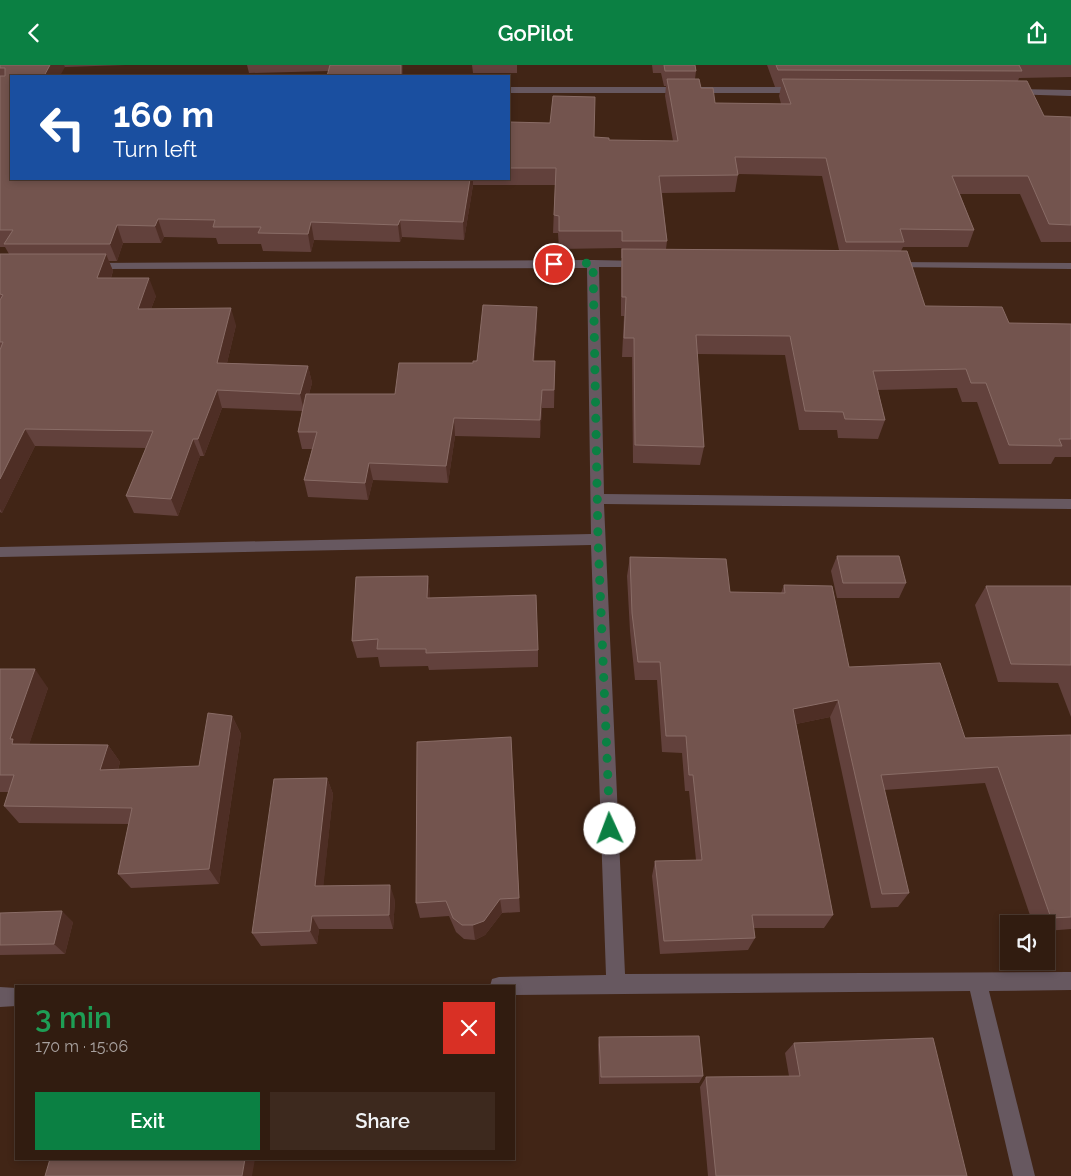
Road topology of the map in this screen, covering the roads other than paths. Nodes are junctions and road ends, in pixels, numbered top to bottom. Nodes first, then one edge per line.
1 (510, 90) edge
2 (806, 90) edge
3 (1002, 92) edge
4 (1071, 93) edge
5 (593, 263) junction
6 (653, 264) edge
7 (882, 265) edge
8 (75, 266) edge
9 (1071, 266) edge
10 (598, 499) junction
11 (1071, 504) edge
12 (598, 539) junction
13 (0, 552) edge
14 (1071, 981) edge
15 (978, 983) junction
16 (616, 984) junction
17 (515, 986) edge
18 (0, 997) edge
19 (15, 997) edge
20 (1024, 1176) edge

1 - 2 street
3 - 4 street
5 - 6 street
5 - 8 street
5 - 10 street
7 - 9 street
10 - 11 street
10 - 12 street
12 - 13 street
12 - 16 street
14 - 15 street
15 - 16 street
15 - 20 street
16 - 17 street
18 - 19 street

